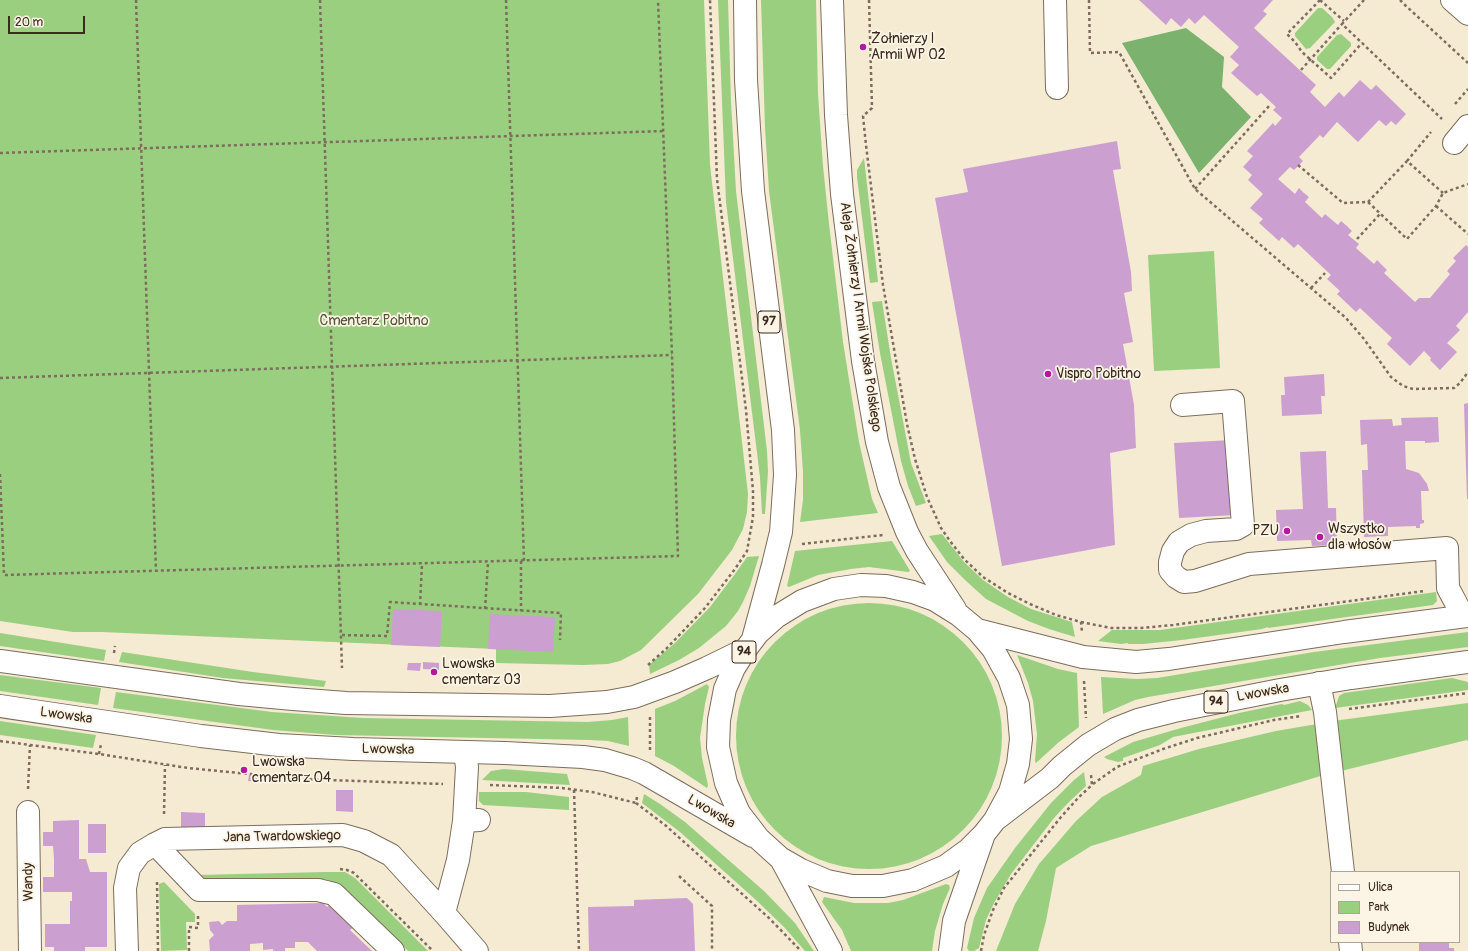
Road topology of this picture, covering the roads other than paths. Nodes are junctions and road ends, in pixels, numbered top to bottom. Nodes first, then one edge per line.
1 (744, 0) edge
2 (832, 0) edge
3 (1055, 0) edge
4 (1452, 0) edge
5 (1468, 14) edge
6 (1057, 88) dead end
7 (1468, 126) edge
8 (1454, 143) dead end
9 (1182, 405) dead end
10 (959, 615) junction
11 (1465, 616) edge
12 (977, 630) junction
13 (749, 644) junction
14 (0, 661) edge
15 (1468, 662) edge
16 (1319, 683) junction
17 (0, 706) edge
18 (465, 752) junction
19 (28, 802) road end
20 (990, 827) junction
21 (759, 839) junction
22 (154, 850) junction
23 (780, 858) junction
24 (1343, 871) edge
25 (444, 913) junction
26 (30, 951) edge
27 (127, 951) edge
28 (393, 951) edge
29 (477, 951) edge
30 (830, 951) edge
31 (950, 951) edge

1 - 13 main road, 97
2 - 10 main road, Aleja Żołnierzy I Armii Wojska Polskiego
3 - 6 main road
4 - 5 main road
7 - 8 main road
9 - 11 main road
10 - 12 main road, 94
10 - 13 main road, 94
11 - 12 main road, 94
12 - 20 main road, 94
13 - 14 main road
13 - 21 main road, 94
15 - 16 main road, Lwowska / 94
16 - 20 main road, Lwowska / 94
16 - 24 main road
17 - 18 main road, Lwowska
18 - 21 main road, Lwowska
18 - 25 main road
19 - 26 main road, Wandy
20 - 23 main road, 94
20 - 31 main road, 94
21 - 23 main road, 94
22 - 25 main road, Jana Twardowskiego
22 - 27 main road
22 - 28 main road
23 - 30 main road, 94
25 - 29 main road, Jana Twardowskiego

